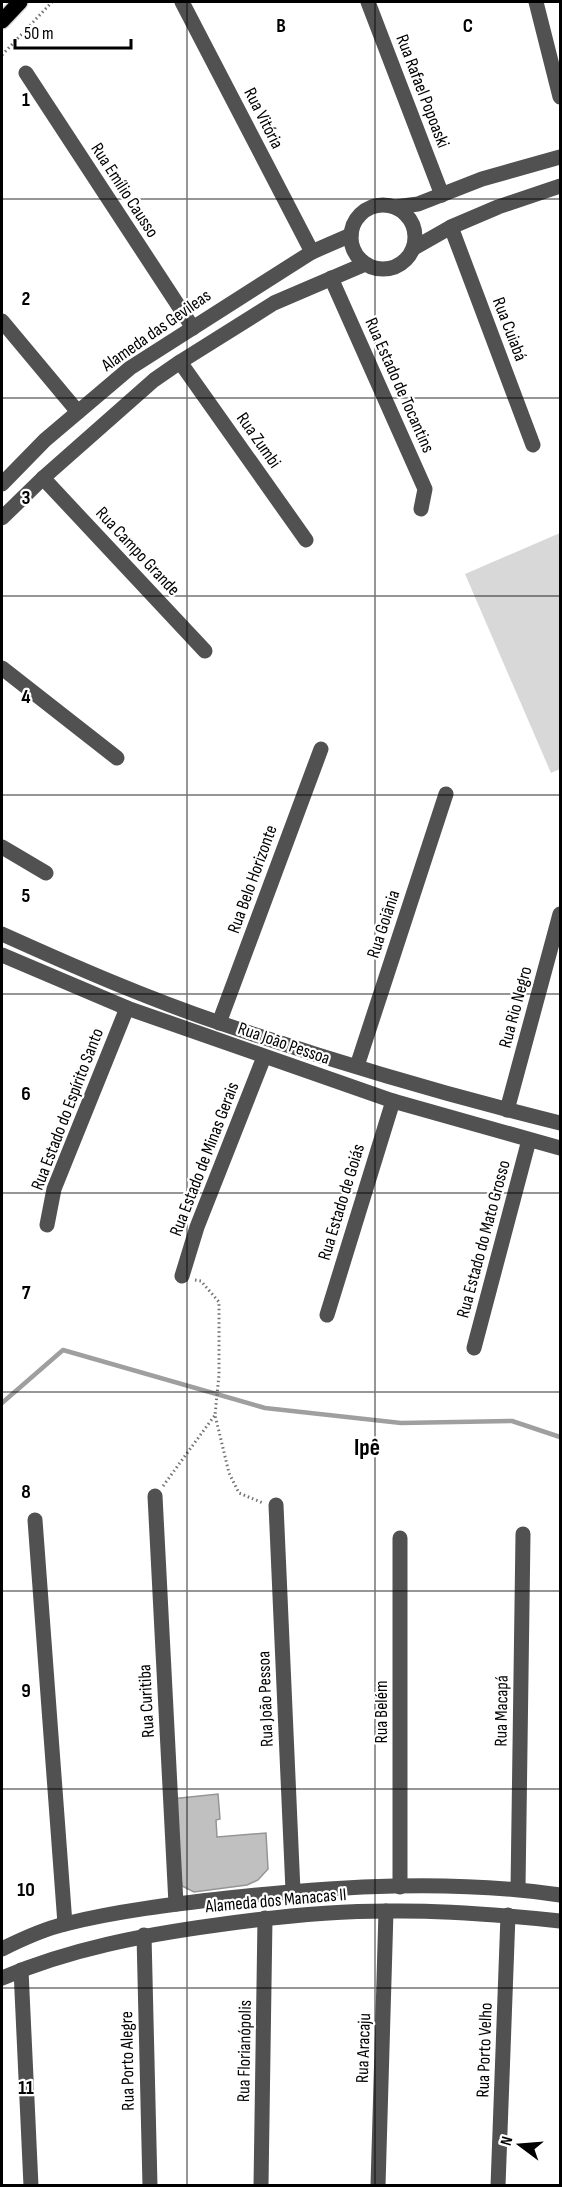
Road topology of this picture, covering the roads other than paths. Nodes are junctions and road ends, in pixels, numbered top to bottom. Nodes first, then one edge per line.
1 (20, 2) edge
2 (182, 2) edge
3 (368, 2) edge
4 (536, 2) edge
5 (2, 21) edge
6 (26, 73) dead end
7 (561, 97) edge
8 (561, 157) edge
9 (561, 186) edge
10 (442, 195) junction
11 (395, 207) junction
12 (451, 227) junction
13 (351, 235) junction
14 (414, 248) junction
15 (312, 252) junction
16 (365, 264) junction
17 (331, 278) junction
18 (2, 321) edge
19 (193, 328) junction
20 (180, 362) junction
21 (78, 412) junction
22 (533, 445) dead end
23 (43, 478) junction
24 (2, 484) edge
25 (421, 509) dead end
26 (2, 518) edge
27 (306, 540) dead end
28 (205, 651) dead end
29 (2, 668) edge
30 (321, 749) dead end
31 (117, 758) dead end
32 (446, 794) dead end
33 (2, 847) edge
34 (46, 873) dead end
35 (561, 914) edge
36 (2, 934) edge
37 (2, 955) edge
38 (127, 1008) junction
39 (219, 1023) junction
40 (264, 1057) junction
41 (357, 1066) junction
42 (393, 1101) junction
43 (507, 1110) junction
44 (561, 1123) edge
45 (529, 1140) junction
46 (561, 1148) edge
47 (47, 1225) dead end
48 (182, 1276) road end
49 (327, 1315) dead end
50 (474, 1348) dead end
51 (155, 1496) road end
52 (276, 1507) road end
53 (35, 1520) dead end
54 (523, 1534) dead end
55 (400, 1538) dead end
56 (400, 1887) junction
57 (518, 1889) junction
58 (293, 1891) junction
59 (561, 1895) edge
60 (214, 1900) junction
61 (176, 1904) junction
62 (386, 1911) junction
63 (508, 1916) junction
64 (265, 1918) junction
65 (561, 1921) edge
66 (64, 1924) junction
67 (216, 1925) junction
68 (144, 1935) junction
69 (2, 1949) edge
70 (21, 1970) junction
71 (2, 1978) edge
72 (31, 2186) edge
73 (150, 2186) edge
74 (261, 2186) edge
75 (378, 2186) edge
76 (498, 2186) edge

1 - 5 main road
2 - 15 street, Rua Vitória
3 - 10 street, Rua Rafael Popoaski
4 - 7 street
6 - 19 street, Rua Emílio Causso
8 - 10 street
9 - 12 street
10 - 11 street
11 - 13 street
11 - 14 street
12 - 14 street
12 - 22 street, Rua Cuiabá
13 - 15 street, Alameda das Gevileas
13 - 16 street
14 - 16 street
15 - 19 street, Alameda das Gevileas
16 - 17 street
17 - 20 street
17 - 25 street, Rua Estado de Tocantins
18 - 21 street
19 - 21 street, Alameda das Gevileas
20 - 23 street
20 - 27 street, Rua Zumbi
21 - 24 street, Alameda das Gevileas
23 - 26 street
23 - 28 street, Rua Campo Grande
29 - 31 street
30 - 39 street, Rua Belo Horizonte
32 - 41 street, Rua Goiânia
33 - 34 street
35 - 43 street, Rua Rio Negro
36 - 39 street, Rua João Pessoa
37 - 38 street, Rua João Pessoa
38 - 40 street, Rua João Pessoa
38 - 47 street, Rua Estado do Espírito Santo
39 - 41 street, Rua João Pessoa
40 - 42 street, Rua João Pessoa
40 - 48 street, Rua Estado de Minas Gerais
41 - 43 street, Rua João Pessoa
42 - 45 street, Rua João Pessoa
42 - 49 street, Rua Estado de Goiás
43 - 44 street, Rua João Pessoa
45 - 46 street, Rua João Pessoa
45 - 50 street, Rua Estado do Mato Grosso
51 - 61 street, Rua Curitiba
52 - 58 street, Rua João Pessoa
53 - 66 street
54 - 57 street, Rua Macapá
55 - 56 street, Rua Belém
56 - 57 street, Alameda dos Manacas II
56 - 58 street, Alameda dos Manacas II
57 - 59 street, Alameda dos Manacas II
58 - 60 street, Alameda dos Manacas II
60 - 61 street, Alameda dos Manacas II
60 - 67 street
61 - 66 street, Alameda dos Manacas II
62 - 63 street, Alameda dos Manacas II
62 - 64 street, Alameda dos Manacas II
62 - 75 street, Rua Aracaju
63 - 65 street, Alameda dos Manacas II
63 - 76 street, Rua Porto Velho
64 - 67 street, Alameda dos Manacas II
64 - 74 street, Rua Florianópolis
66 - 69 street, Alameda dos Manacas II
67 - 68 street, Alameda dos Manacas II
68 - 70 street, Alameda dos Manacas II
68 - 73 street, Rua Porto Alegre
70 - 71 street, Alameda dos Manacas II
70 - 72 street

